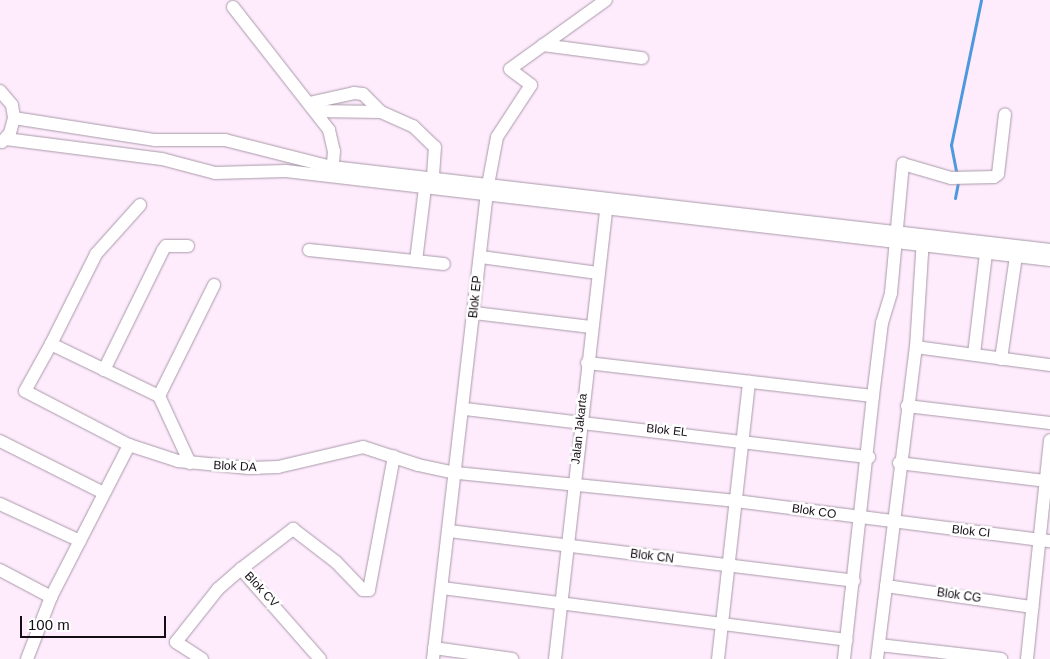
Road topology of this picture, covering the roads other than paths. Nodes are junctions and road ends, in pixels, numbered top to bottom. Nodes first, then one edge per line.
1 (606, 0) edge
2 (233, 8) dead end
3 (543, 45) junction
4 (642, 58) dead end
5 (0, 91) edge
6 (313, 107) junction
7 (381, 112) junction
8 (1005, 114) dead end
9 (14, 118) junction
10 (3, 141) edge
11 (332, 172) junction
12 (428, 181) junction
13 (488, 190) junction
14 (607, 204) junction
15 (140, 205) dead end
16 (910, 239) junction
17 (188, 246) dead end
18 (309, 250) dead end
19 (1050, 250) edge
20 (986, 252) junction
21 (1016, 256) junction
22 (481, 257) junction
23 (1050, 260) edge
24 (416, 261) junction
25 (444, 264) dead end
26 (598, 273) junction
27 (214, 285) dead end
28 (474, 313) junction
29 (591, 327) junction
30 (51, 344) junction
31 (916, 347) junction
32 (974, 354) junction
33 (1002, 359) junction
34 (588, 363) junction
35 (1050, 365) edge
36 (104, 370) junction
37 (749, 382) junction
38 (159, 396) junction
39 (873, 396) junction
40 (907, 406) junction
41 (465, 409) junction
42 (582, 422) junction
43 (1050, 423) edge
44 (0, 440) edge
45 (744, 440) junction
46 (1050, 440) edge
47 (129, 445) junction
48 (394, 456) junction
49 (869, 456) junction
50 (190, 463) junction
51 (900, 464) junction
52 (457, 473) junction
53 (1045, 480) junction
54 (574, 485) junction
55 (102, 492) junction
56 (736, 501) junction
57 (0, 504) edge
58 (865, 519) junction
59 (888, 523) junction
60 (449, 531) junction
61 (1044, 540) edge
62 (80, 541) junction
63 (567, 546) junction
64 (729, 567) junction
65 (241, 569) junction
66 (0, 570) edge
67 (854, 581) junction
68 (886, 586) junction
69 (442, 588) junction
70 (51, 597) junction
71 (561, 603) junction
72 (1032, 606) junction
73 (723, 623) junction
74 (847, 640) junction
75 (879, 645) junction
76 (434, 654) edge
77 (27, 659) edge
78 (202, 659) edge
79 (320, 659) edge
80 (512, 659) edge
81 (555, 659) edge
82 (718, 659) edge
83 (844, 659) edge
84 (877, 659) edge
85 (1000, 659) edge
86 (1028, 659) edge

1 - 3 street
2 - 6 street
3 - 4 street
3 - 13 street, Blok EP
5 - 9 street
6 - 7 street
6 - 7 street
6 - 11 street
7 - 12 street
8 - 16 street
9 - 10 street
9 - 11 street
10 - 11 street
11 - 12 street
12 - 13 street
12 - 24 street
13 - 14 street
13 - 22 street, Blok EP
14 - 16 street
14 - 26 street, Jalan Jakarta
15 - 30 street
16 - 19 street
16 - 20 street
16 - 31 street
16 - 39 street
17 - 36 street
18 - 24 street
20 - 21 street
20 - 32 street
21 - 23 street
21 - 33 street
22 - 26 street
22 - 28 street, Blok EP
24 - 25 street
26 - 29 street, Jalan Jakarta
27 - 38 street
28 - 29 street
28 - 41 street, Blok EP
29 - 34 street, Jalan Jakarta
30 - 36 street
30 - 47 street, Blok DA
31 - 32 street
31 - 40 street
32 - 33 street
33 - 35 street
34 - 37 street
34 - 42 street, Jalan Jakarta
36 - 38 street
37 - 39 street
37 - 45 street
38 - 50 street
39 - 49 street
40 - 43 street
40 - 51 street
41 - 42 street, Blok EL
41 - 52 street, Blok EP
42 - 45 street, Blok EL
42 - 54 street, Jalan Jakarta
44 - 55 street
45 - 49 street, Blok EL
45 - 56 street
46 - 53 street
47 - 50 street, Blok DA
47 - 55 street
48 - 50 street, Blok DA
48 - 52 street, Blok DA
48 - 65 street, Blok CV
49 - 58 street
51 - 53 street
51 - 59 street
52 - 54 street, Blok DA
52 - 60 street, Blok EP
53 - 61 street
54 - 56 street, Blok CO
54 - 63 street, Jalan Jakarta
55 - 62 street
56 - 58 street, Blok CO
56 - 64 street
57 - 62 street
58 - 59 street, Blok CO
58 - 67 street
59 - 61 street, Blok CI
59 - 68 street
60 - 63 street, Blok CN
60 - 69 street, Blok EP
61 - 72 street
62 - 70 street
63 - 64 street, Blok CN
63 - 71 street, Jalan Jakarta
64 - 67 street, Blok CN
64 - 73 street
65 - 78 street
65 - 79 street, Blok CV
66 - 70 street
67 - 74 street
68 - 72 street, Blok CG
68 - 75 street
69 - 71 street
69 - 76 street, Blok EP
70 - 77 street
71 - 73 street
71 - 81 street, Jalan Jakarta
72 - 86 street
73 - 74 street
73 - 82 street
74 - 83 street
75 - 84 street
75 - 85 street
76 - 80 street

